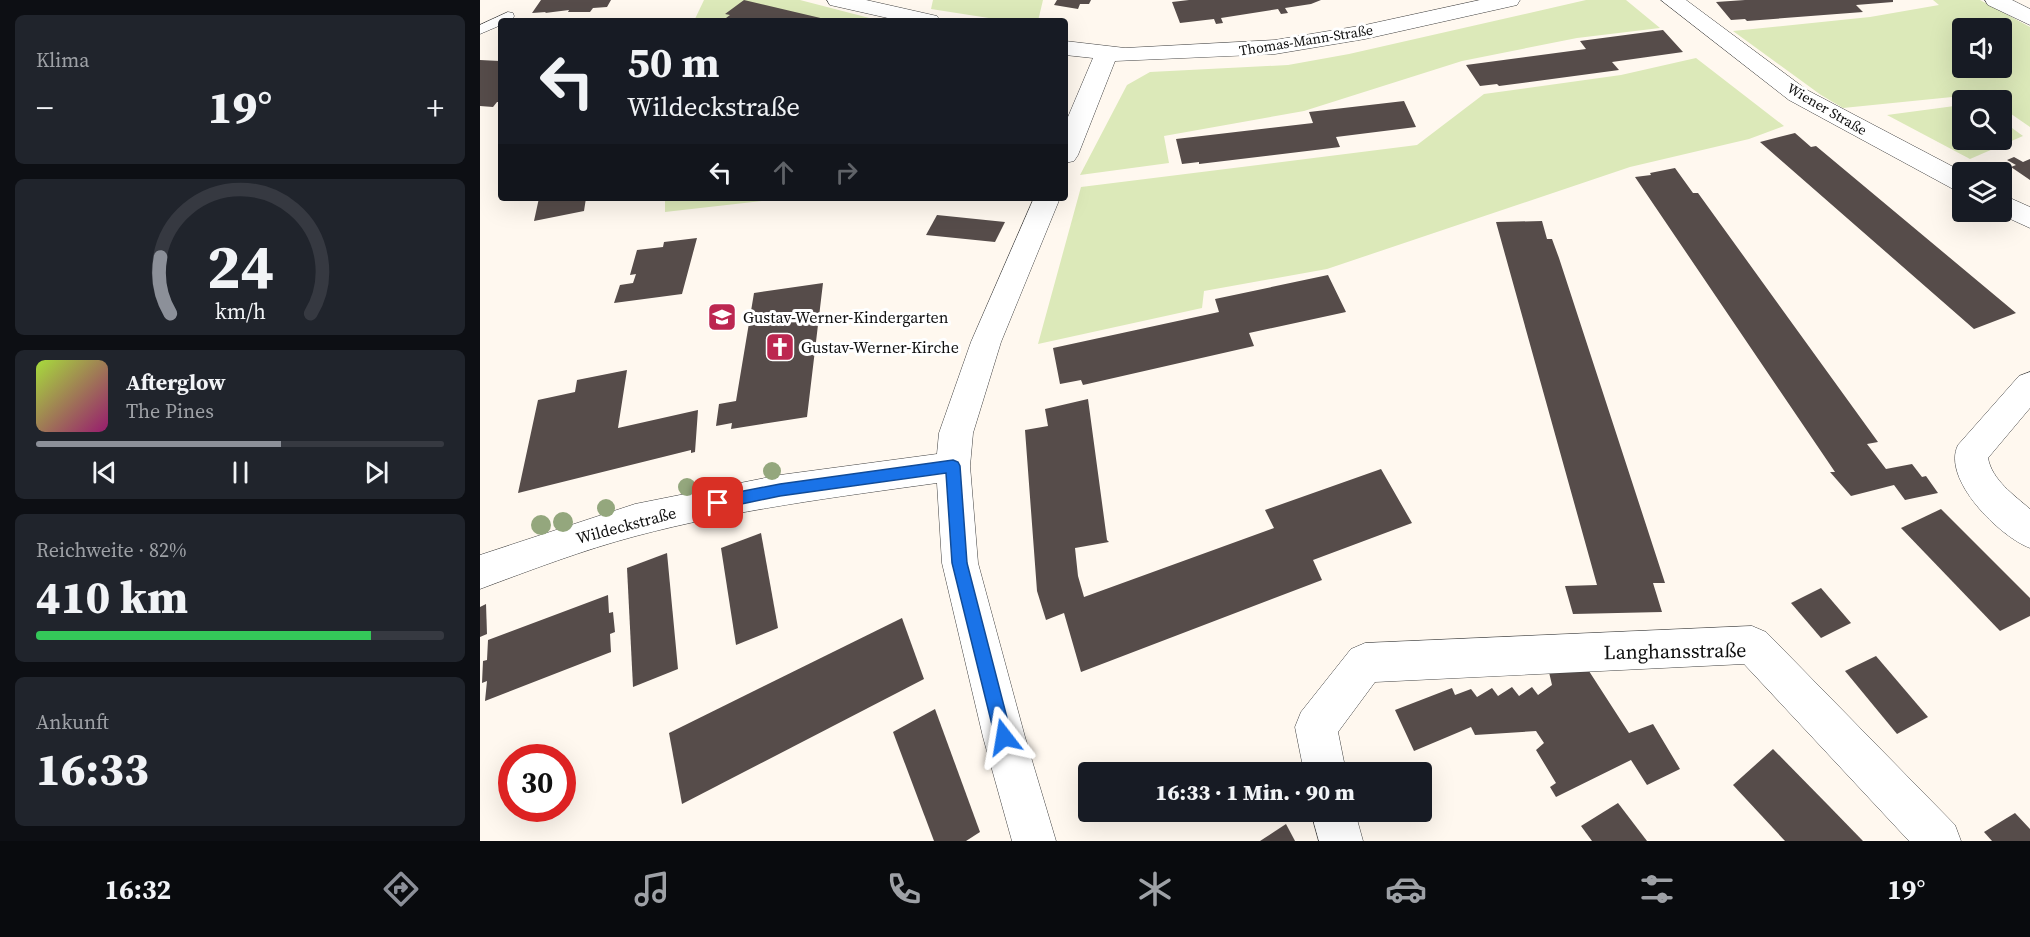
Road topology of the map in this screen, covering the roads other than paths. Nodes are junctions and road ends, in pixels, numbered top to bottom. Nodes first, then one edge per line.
1 (838, 0) edge
2 (1509, 0) edge
3 (1672, 0) edge
4 (1996, 0) edge
5 (508, 16) dead end
6 (504, 18) edge
7 (916, 18) edge
8 (2030, 18) edge
9 (498, 21) edge
10 (480, 30) edge
11 (1068, 48) edge
12 (1106, 54) junction
13 (1068, 148) edge
14 (1952, 178) edge
15 (1046, 201) edge
16 (2012, 209) edge
17 (2030, 219) edge
18 (2030, 385) edge
19 (953, 466) junction
20 (2030, 532) edge
21 (480, 572) edge
22 (1323, 762) edge
23 (1336, 822) edge
24 (1034, 841) edge
25 (1341, 841) edge
26 (1939, 841) edge

1 - 7 street
2 - 12 street, Thomas-Mann-Straße
3 - 14 street, Wiener Straße
4 - 8 street
5 - 6 lane
9 - 10 lane
11 - 12 street, Thomas-Mann-Straße
12 - 13 street
15 - 19 street
16 - 17 street
18 - 20 street
19 - 21 street, Wildeckstraße
19 - 24 street
22 - 26 street, Langhansstraße
23 - 25 street

